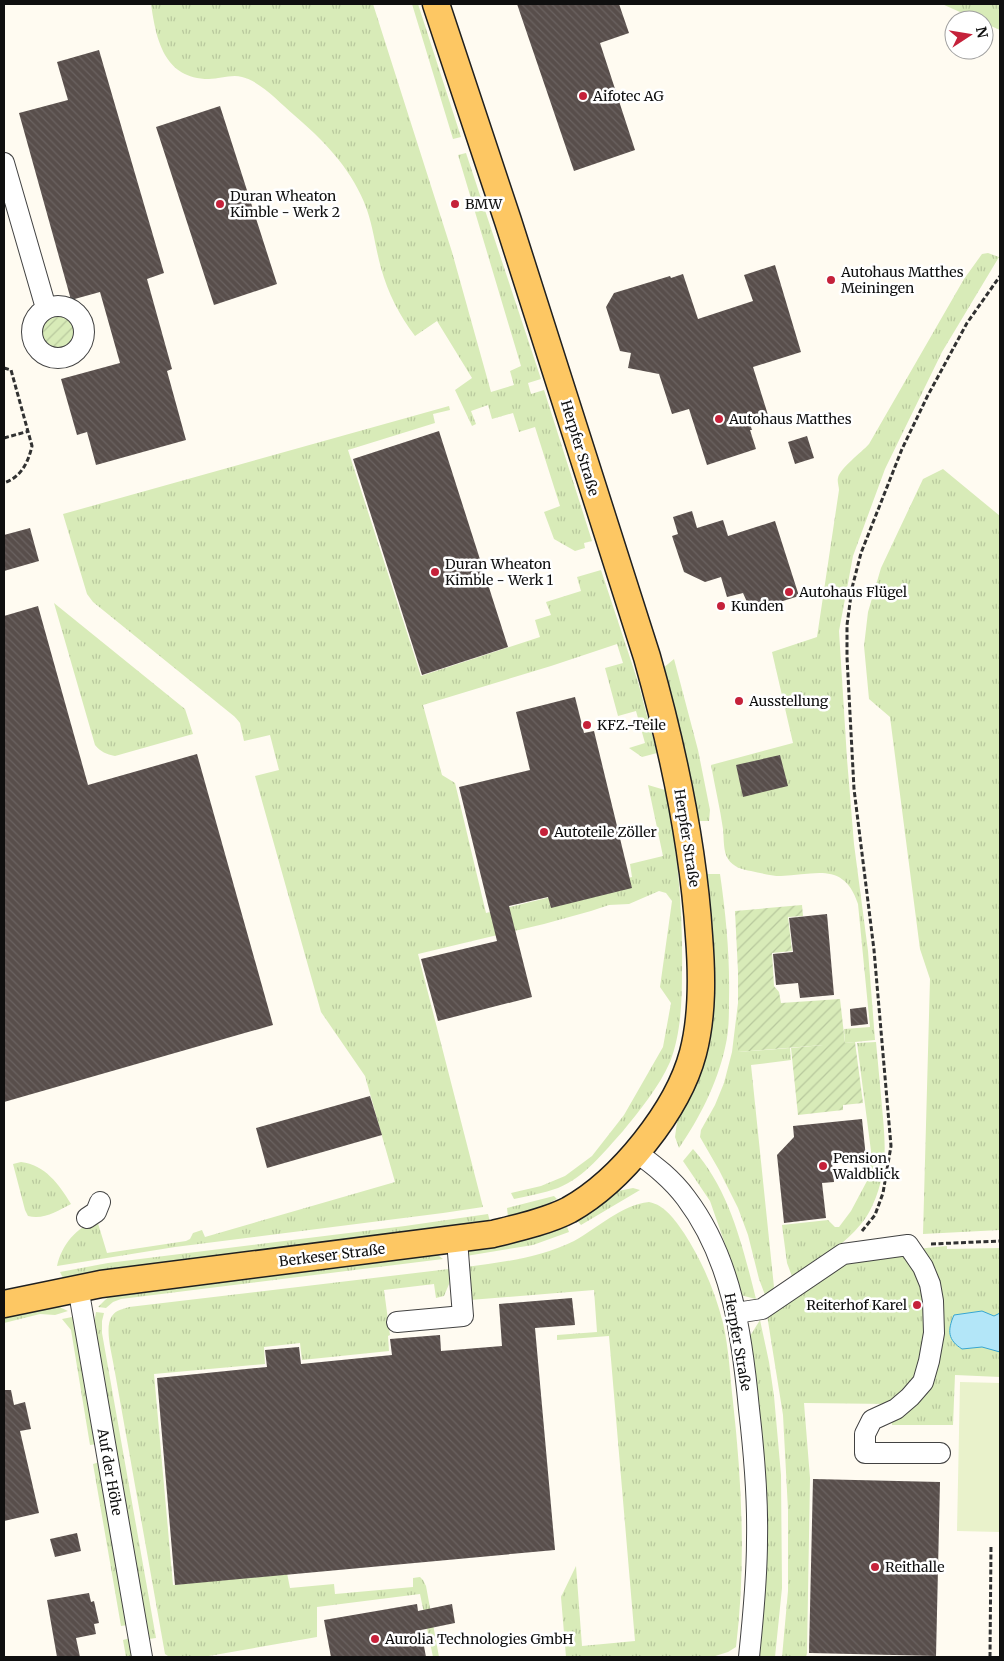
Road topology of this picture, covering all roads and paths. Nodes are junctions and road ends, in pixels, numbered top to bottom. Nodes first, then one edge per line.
1 (436, 4) edge
2 (4, 163) edge
3 (1000, 276) edge
4 (46, 308) dead end
5 (4, 368) edge
6 (29, 431) junction
7 (4, 438) edge
8 (4, 483) edge
9 (636, 1152) junction
10 (100, 1202) dead end
11 (87, 1218) dead end
12 (457, 1240) junction
13 (1000, 1241) edge
14 (908, 1245) junction
15 (843, 1254) junction
16 (78, 1287) junction
17 (4, 1304) edge
18 (736, 1313) junction
19 (397, 1322) dead end
20 (940, 1453) dead end
21 (991, 1545) dead end
22 (142, 1657) edge
23 (749, 1657) edge
24 (990, 1657) edge

1 - 9 main road, Herpfer Straße
2 - 4 street
3 - 15 path
5 - 6 path
6 - 7 path
6 - 8 path
9 - 12 main road, Berkeser Straße
9 - 18 street, Herpfer Straße
10 - 11 street
12 - 16 main road, Berkeser Straße
12 - 19 street
13 - 14 path
14 - 15 street
14 - 20 street
15 - 18 street
16 - 17 main road, Berkeser Straße
16 - 22 street, Auf der Höhe
18 - 23 street, Herpfer Straße
21 - 24 path

